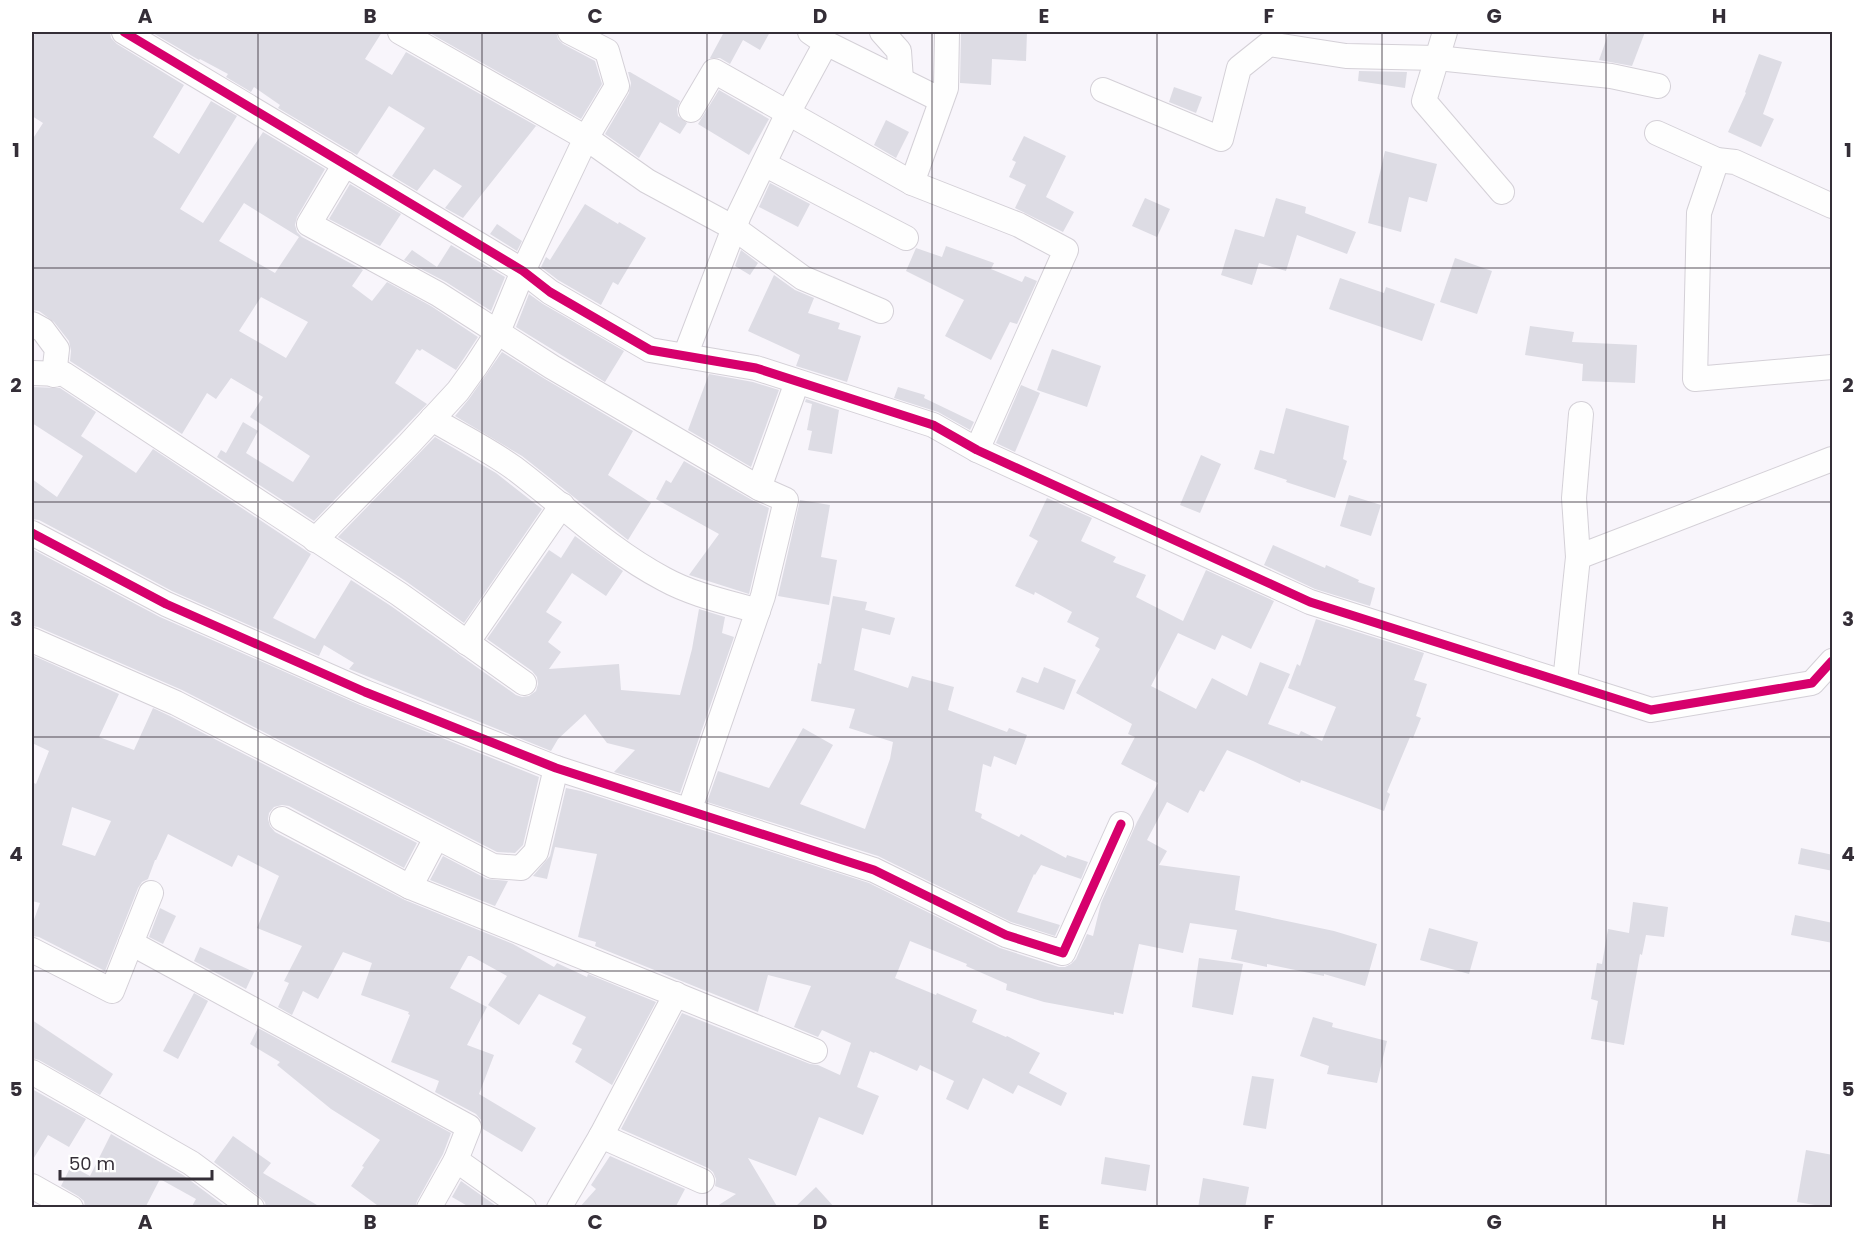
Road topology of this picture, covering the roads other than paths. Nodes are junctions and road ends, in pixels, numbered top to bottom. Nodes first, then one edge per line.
1 (124, 32) edge
2 (400, 32) edge
3 (570, 32) edge
4 (882, 32) edge
5 (947, 32) edge
6 (1445, 32) edge
7 (818, 37) edge
8 (1437, 58) junction
9 (901, 81) junction
10 (1658, 86) dead end
11 (1103, 90) dead end
12 (941, 100) junction
13 (691, 110) dead end
14 (788, 113) junction
15 (1657, 133) dead end
16 (586, 138) junction
17 (1718, 160) junction
18 (345, 164) junction
19 (764, 164) junction
20 (912, 183) junction
21 (1502, 192) dead end
22 (1833, 206) edge
23 (734, 228) junction
24 (906, 238) dead end
25 (523, 271) junction
26 (881, 311) dead end
27 (32, 324) edge
28 (498, 332) junction
29 (686, 356) junction
30 (1833, 367) edge
31 (43, 374) edge
32 (797, 382) junction
33 (1581, 414) dead end
34 (432, 419) junction
35 (977, 450) junction
36 (1833, 459) edge
37 (759, 488) junction
38 (562, 505) junction
39 (32, 533) edge
40 (315, 540) junction
41 (1578, 556) junction
42 (758, 611) junction
43 (32, 640) edge
44 (467, 644) junction
45 (1833, 661) edge
46 (1565, 682) junction
47 (524, 683) dead end
48 (556, 768) junction
49 (689, 811) junction
50 (282, 819) dead end
51 (1121, 824) dead end
52 (436, 838) junction
53 (410, 886) junction
54 (151, 893) dead end
55 (131, 943) junction
56 (32, 950) edge
57 (676, 994) junction
58 (815, 1051) dead end
59 (32, 1072) edge
60 (601, 1136) junction
61 (456, 1160) junction
62 (702, 1181) dead end
63 (32, 1186) edge
64 (71, 1208) edge
65 (252, 1208) edge
66 (429, 1208) edge
67 (524, 1208) edge
68 (559, 1208) edge

1 - 18 street
2 - 16 street
3 - 16 street
4 - 9 street
5 - 12 street
6 - 8 street
7 - 9 street
7 - 14 street
8 - 10 street
8 - 11 street
8 - 21 street
9 - 12 street
12 - 20 street
13 - 14 street
14 - 19 street
14 - 20 street
15 - 17 street
16 - 23 street
16 - 25 street
17 - 22 street
17 - 30 street
18 - 25 street
18 - 28 street
19 - 23 street
19 - 24 street
20 - 35 street
23 - 26 street
23 - 29 street
25 - 28 street
25 - 29 street
27 - 31 street
28 - 34 street
28 - 37 street
29 - 32 street
31 - 40 street
32 - 35 street
32 - 37 street
33 - 41 street
34 - 38 street
34 - 40 street
35 - 46 street
36 - 41 street
37 - 42 street
38 - 42 street
38 - 44 street
39 - 48 street
40 - 44 street
41 - 46 street
42 - 49 street
43 - 52 street
44 - 47 street
45 - 46 street
48 - 49 street
48 - 52 street
49 - 51 street
50 - 53 street
52 - 53 street
53 - 57 street
54 - 55 street
55 - 56 street
55 - 61 street
57 - 58 street
57 - 60 street
59 - 65 street
60 - 62 street
60 - 68 street
61 - 66 street
61 - 67 street
63 - 64 street

